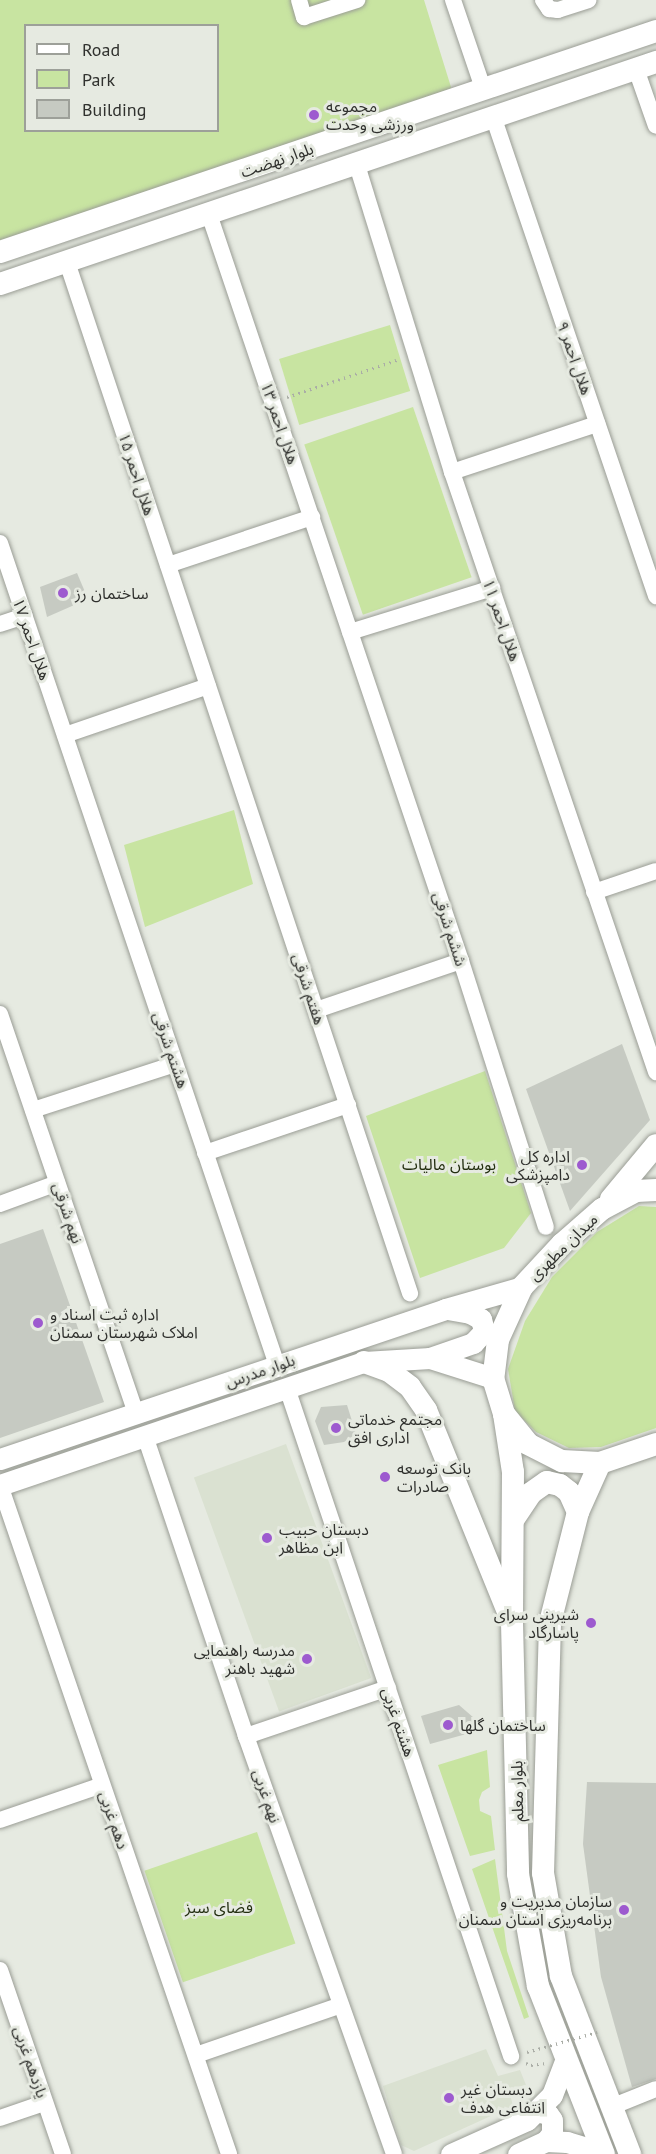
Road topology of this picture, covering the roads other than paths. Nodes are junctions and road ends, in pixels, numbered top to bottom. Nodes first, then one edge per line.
1 (299, 0) edge
2 (357, 0) edge
3 (453, 0) edge
4 (543, 0) edge
5 (588, 0) edge
6 (656, 31) edge
7 (646, 66) edge
8 (484, 91) junction
9 (494, 119) junction
10 (656, 126) edge
11 (357, 165) junction
12 (137, 207) junction
13 (209, 214) junction
14 (145, 236) junction
15 (0, 252) edge
16 (67, 262) junction
17 (0, 284) edge
18 (597, 424) junction
19 (453, 472) junction
20 (312, 518) junction
21 (0, 543) edge
22 (168, 565) junction
23 (492, 588) junction
24 (656, 596) edge
25 (25, 616) junction
26 (0, 624) edge
27 (350, 632) junction
28 (208, 686) junction
29 (64, 735) junction
30 (656, 871) edge
31 (594, 892) junction
32 (461, 961) junction
33 (316, 1010) junction
34 (0, 1014) edge
35 (175, 1064) junction
36 (656, 1072) edge
37 (348, 1105) junction
38 (33, 1110) junction
39 (656, 1145) edge
40 (206, 1153) junction
41 (57, 1183) junction
42 (656, 1190) edge
43 (0, 1204) edge
44 (603, 1209) junction
45 (546, 1227) dead end
46 (522, 1287) junction
47 (410, 1293) dead end
48 (445, 1309) junction
49 (430, 1358) junction
50 (364, 1362) junction
51 (277, 1365) junction
52 (493, 1378) junction
53 (287, 1388) junction
54 (135, 1413) junction
55 (504, 1414) junction
56 (145, 1436) junction
57 (656, 1444) edge
58 (0, 1459) edge
59 (600, 1463) junction
60 (0, 1485) edge
61 (578, 1512) junction
62 (513, 1520) junction
63 (512, 1623) junction
64 (388, 1688) junction
65 (246, 1736) junction
66 (102, 1785) junction
67 (0, 1821) edge
68 (0, 1970) edge
69 (341, 2005) junction
70 (519, 2054) road end
71 (196, 2055) junction
72 (566, 2059) junction
73 (656, 2089) edge
74 (44, 2103) junction
75 (611, 2108) junction
76 (536, 2111) junction
77 (0, 2118) edge
78 (546, 2141) junction
79 (63, 2154) edge
80 (229, 2154) edge
81 (394, 2154) edge
82 (451, 2154) edge
83 (518, 2154) edge
84 (604, 2154) edge
85 (630, 2154) edge

1 - 2 street
3 - 8 street
4 - 5 street
6 - 8 main road, بلوار نهضت
7 - 9 main road, بلوار نهضت
7 - 10 street
8 - 12 main road, بلوار نهضت
9 - 11 main road, بلوار نهضت
9 - 18 street, هلال احمر ۹
11 - 13 main road, بلوار نهضت
11 - 19 street, هلال احمر ۱۱
12 - 14 main road
12 - 15 main road, بلوار نهضت
13 - 14 main road, بلوار نهضت
13 - 20 street, هلال احمر ۱۳
14 - 16 main road, بلوار نهضت
16 - 17 main road, بلوار نهضت
16 - 22 street, هلال احمر ۱۵
18 - 19 street
18 - 24 street, هلال احمر ۹
19 - 23 street, هلال احمر ۱۱
20 - 22 street
20 - 27 street, هلال احمر ۱۳
21 - 25 street, هلال احمر ۱۷
22 - 28 street, هلال احمر ۱۵
23 - 27 street
23 - 31 street, هلال احمر ۱۱
25 - 26 street
25 - 29 street, هلال احمر ۱۷
27 - 32 street, ششم شرقی
28 - 29 street
28 - 33 street, هفتم شرقی
29 - 35 street, هشتم شرقی
30 - 31 street
31 - 36 street, هلال احمر ۱۱
32 - 33 street
32 - 45 street, ششم شرقی
33 - 37 street, هفتم شرقی
34 - 38 street, نهم شرقی
35 - 38 street
35 - 40 street, هشتم شرقی
37 - 40 street
37 - 47 street, هفتم شرقی
38 - 41 street, نهم شرقی
39 - 44 main road
40 - 51 street, هشتم شرقی
41 - 43 street
41 - 54 street, نهم شرقی
42 - 44 main road, میدان مطهری
44 - 46 main road, میدان مطهری
46 - 48 street, بلوار مدرس
46 - 52 main road, میدان مطهری
48 - 49 street
48 - 51 street, بلوار مدرس
49 - 50 street, بلوار مدرس
49 - 52 street, بلوار مدرس
50 - 53 street, بلوار مدرس
50 - 63 main road
51 - 54 street, بلوار مدرس
52 - 55 main road, میدان مطهری
53 - 56 street, بلوار مدرس
53 - 64 street, هشتم غربی
54 - 58 street, بلوار مدرس
55 - 59 main road, میدان مطهری
55 - 62 main road, بلوار معلم
56 - 60 street, بلوار مدرس
56 - 65 street, نهم غربی
57 - 59 main road, میدان مطهری
59 - 61 main road, بلوار معلم
60 - 66 street, دهم غربی
61 - 62 main road
61 - 75 main road, بلوار معلم
62 - 63 main road, بلوار معلم
63 - 72 main road, بلوار معلم
64 - 65 street
64 - 70 street, هشتم غربی
65 - 69 street, نهم غربی
66 - 67 street
66 - 71 street, دهم غربی
68 - 74 street, یازدهم غربی
69 - 71 street
69 - 81 street, نهم غربی
71 - 80 street, دهم غربی
72 - 76 street
72 - 84 main road, بلوار معلم
73 - 75 street
74 - 77 street
74 - 79 street, یازدهم غربی
75 - 85 main road, بلوار معلم
76 - 78 street
76 - 82 street
78 - 83 street
78 - 84 street

